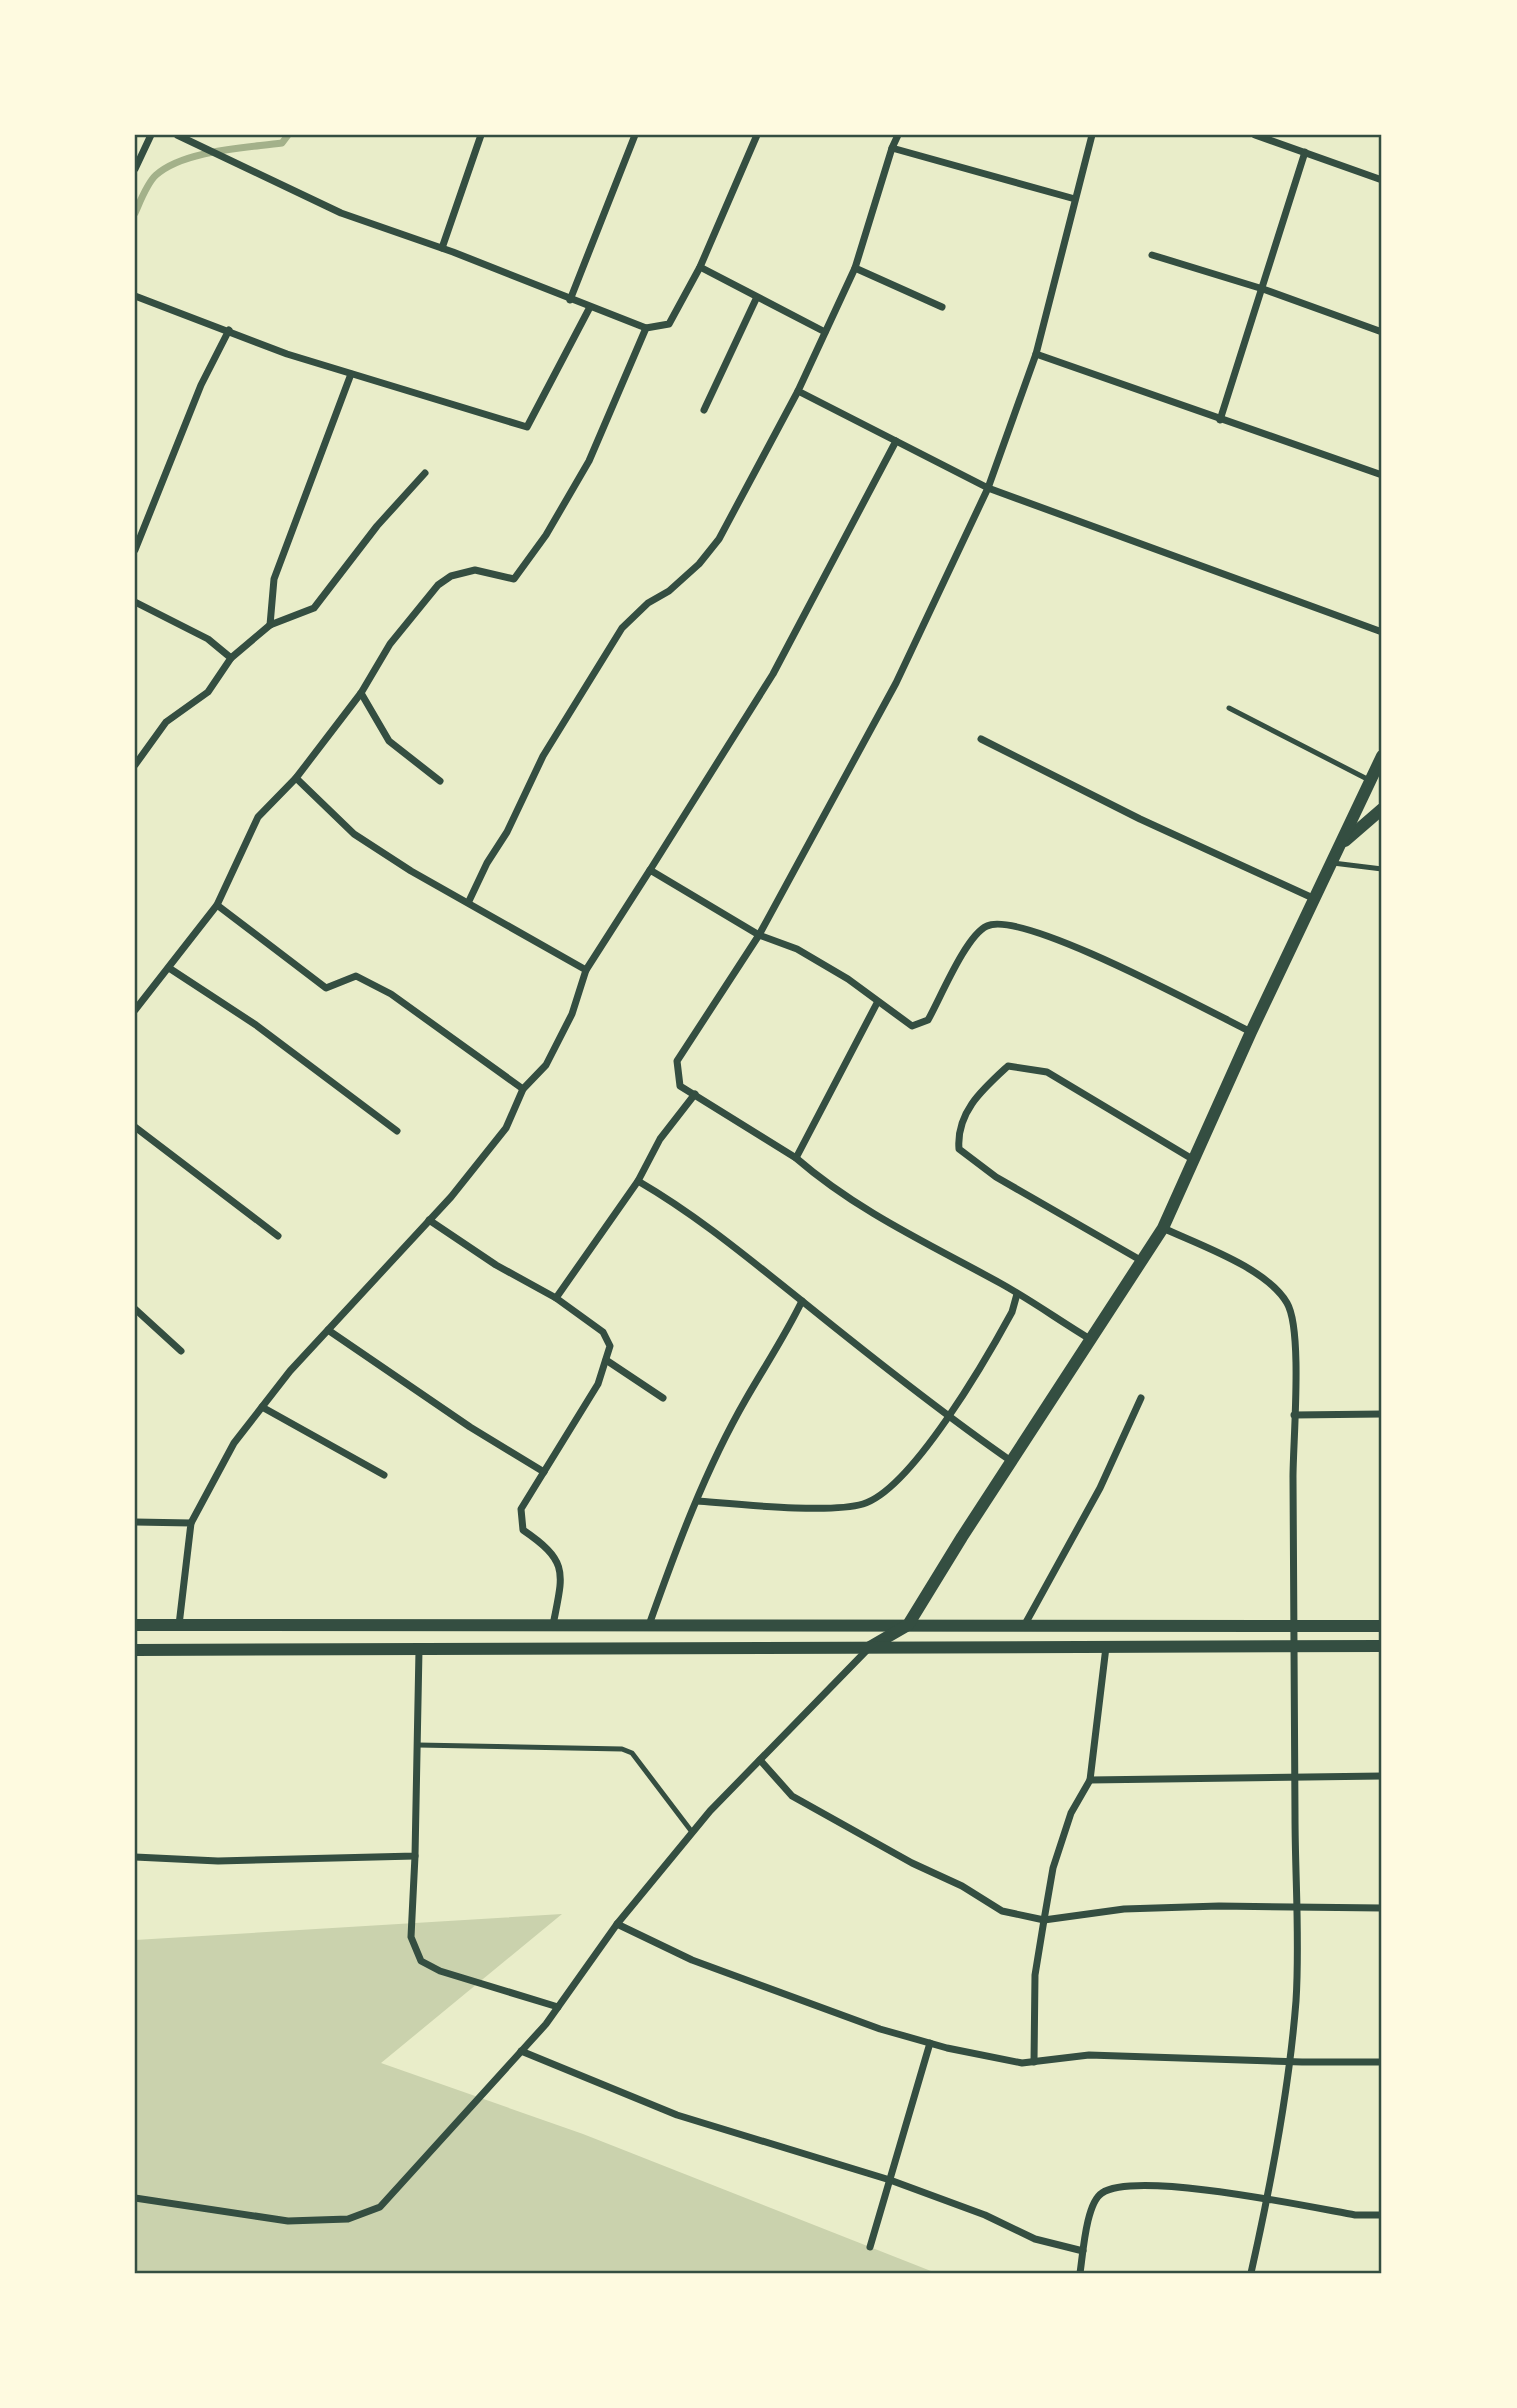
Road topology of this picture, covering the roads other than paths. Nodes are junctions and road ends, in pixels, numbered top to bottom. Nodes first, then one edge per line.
1 (151, 135) edge
2 (177, 135) edge
3 (481, 135) edge
4 (635, 135) edge
5 (757, 135) edge
6 (898, 135) edge
7 (1092, 135) edge
8 (1255, 135) edge
9 (892, 148) junction
10 (1305, 152) junction
11 (135, 169) edge
12 (1382, 180) edge
13 (1075, 199) junction
14 (442, 248) junction
15 (1152, 255) dead end
16 (699, 267) junction
17 (855, 268) junction
18 (1263, 289) junction
19 (135, 296) edge
20 (756, 299) junction
21 (570, 300) junction
22 (590, 307) junction
23 (942, 307) dead end
24 (646, 328) junction
25 (229, 330) junction
26 (825, 332) junction
27 (1382, 332) edge
28 (1036, 354) junction
29 (351, 374) junction
30 (798, 391) junction
31 (704, 410) dead end
32 (1220, 420) junction
33 (896, 441) junction
34 (425, 473) dead end
35 (1382, 475) edge
36 (988, 488) junction
37 (135, 550) edge
38 (135, 602) edge
39 (270, 625) junction
40 (1382, 632) edge
41 (231, 658) junction
42 (361, 693) junction
43 (1228, 708) dead end
44 (981, 739) dead end
45 (1382, 756) edge
46 (135, 765) edge
47 (296, 778) junction
48 (440, 781) dead end
49 (1371, 781) junction
50 (1382, 809) edge
51 (1340, 845) junction
52 (1332, 863) junction
53 (1382, 869) edge
54 (650, 870) junction
55 (1315, 899) junction
56 (469, 901) junction
57 (217, 905) junction
58 (759, 934) junction
59 (169, 968) junction
60 (586, 970) junction
61 (877, 1003) junction
62 (135, 1010) edge
63 (1251, 1032) junction
64 (523, 1089) junction
65 (695, 1094) junction
66 (135, 1127) edge
67 (397, 1131) dead end
68 (796, 1158) junction
69 (1194, 1160) junction
70 (638, 1181) junction
71 (429, 1220) junction
72 (1163, 1228) junction
73 (278, 1236) dead end
74 (1142, 1261) junction
75 (1017, 1294) junction
76 (556, 1298) junction
77 (802, 1301) junction
78 (135, 1308) edge
79 (328, 1331) junction
80 (1090, 1339) junction
81 (181, 1351) dead end
82 (606, 1360) junction
83 (663, 1398) dead end
84 (1141, 1398) dead end
85 (262, 1406) junction
86 (1382, 1414) edge
87 (1294, 1415) junction
88 (950, 1418) junction
89 (1011, 1461) junction
90 (544, 1472) junction
91 (384, 1475) dead end
92 (697, 1502) junction
93 (135, 1522) edge
94 (191, 1522) junction
95 (135, 1625) edge
96 (179, 1625) junction
97 (553, 1625) junction
98 (649, 1625) junction
99 (908, 1625) junction
100 (1024, 1626) junction
101 (1296, 1626) junction
102 (1382, 1626) edge
103 (1382, 1646) edge
104 (1106, 1647) junction
105 (1296, 1647) junction
106 (868, 1648) junction
107 (135, 1650) edge
108 (419, 1650) junction
109 (418, 1745) junction
110 (760, 1760) junction
111 (1382, 1776) edge
112 (1295, 1779) junction
113 (1090, 1780) junction
114 (692, 1832) junction
115 (415, 1856) junction
116 (135, 1857) edge
117 (1298, 1908) junction
118 (1382, 1908) edge
119 (1044, 1920) junction
120 (617, 1924) junction
121 (558, 2007) junction
122 (930, 2043) junction
123 (521, 2051) junction
124 (1034, 2062) junction
125 (1290, 2062) junction
126 (1382, 2062) edge
127 (890, 2180) junction
128 (135, 2198) edge
129 (1268, 2199) junction
130 (1382, 2215) edge
131 (870, 2247) dead end
132 (1083, 2251) junction
133 (1080, 2273) edge
134 (1251, 2273) edge

1 - 11 street
2 - 14 street
3 - 14 street
4 - 21 street
5 - 16 street
6 - 9 street
7 - 13 street
8 - 10 street
9 - 13 street
9 - 17 street
10 - 12 street
10 - 18 street
13 - 28 street
14 - 21 street
15 - 18 street
16 - 20 street
16 - 24 street
17 - 23 street
17 - 26 street
18 - 27 street
18 - 32 street
19 - 25 street
20 - 26 street
20 - 31 street
21 - 22 street
22 - 24 street
22 - 29 street
24 - 42 street
25 - 29 street
25 - 37 street
26 - 30 street
28 - 32 street
28 - 36 street
29 - 39 street
30 - 33 street
30 - 56 street
32 - 35 street
33 - 36 street
33 - 54 street
34 - 39 street
36 - 40 street
36 - 58 street
38 - 41 street
39 - 41 street
41 - 46 street
42 - 47 street
42 - 48 street
43 - 49 lane
44 - 55 street
45 - 49 street
47 - 56 street
47 - 57 street
49 - 51 street
50 - 51 street
51 - 52 street
52 - 53 lane
52 - 55 street
54 - 58 street
54 - 60 street
55 - 63 street
56 - 60 street
57 - 59 street
57 - 64 street
58 - 61 street
58 - 65 street
59 - 62 street
59 - 67 street
60 - 64 street
61 - 63 street
61 - 68 street
63 - 69 street
64 - 71 street
65 - 68 street
65 - 70 street
66 - 73 street
68 - 75 street
69 - 72 street
69 - 74 street
70 - 76 street
70 - 77 street
71 - 76 street
71 - 79 street
72 - 74 street
72 - 87 street
74 - 80 street
75 - 80 street
75 - 88 street
76 - 82 street
77 - 88 street
77 - 92 street
78 - 81 street
79 - 85 street
79 - 90 street
80 - 89 street
82 - 83 street
82 - 90 street
84 - 100 street
85 - 91 street
85 - 94 street
86 - 87 street
87 - 101 street
88 - 89 street
88 - 92 street
89 - 99 street
90 - 97 street
92 - 98 street
93 - 94 street
94 - 96 street
95 - 96 street
96 - 97 street
97 - 98 street
98 - 99 street
99 - 100 street
99 - 106 street
100 - 101 street
101 - 102 street
101 - 105 street
103 - 105 street
104 - 105 street
104 - 106 street
104 - 113 street
105 - 112 street
106 - 108 street
106 - 110 street
107 - 108 street
108 - 109 street
109 - 114 lane
109 - 115 street
110 - 114 street
110 - 119 street
111 - 112 street
112 - 113 street
112 - 117 street
113 - 119 street
114 - 120 street
115 - 116 street
115 - 121 street
117 - 118 street
117 - 119 street
117 - 125 street
119 - 124 street
120 - 121 street
120 - 122 street
121 - 123 street
122 - 124 street
122 - 127 street
123 - 127 street
123 - 128 street
124 - 125 street
125 - 126 street
125 - 129 street
127 - 131 street
127 - 132 street
129 - 130 street
129 - 132 street
129 - 134 street
132 - 133 street

